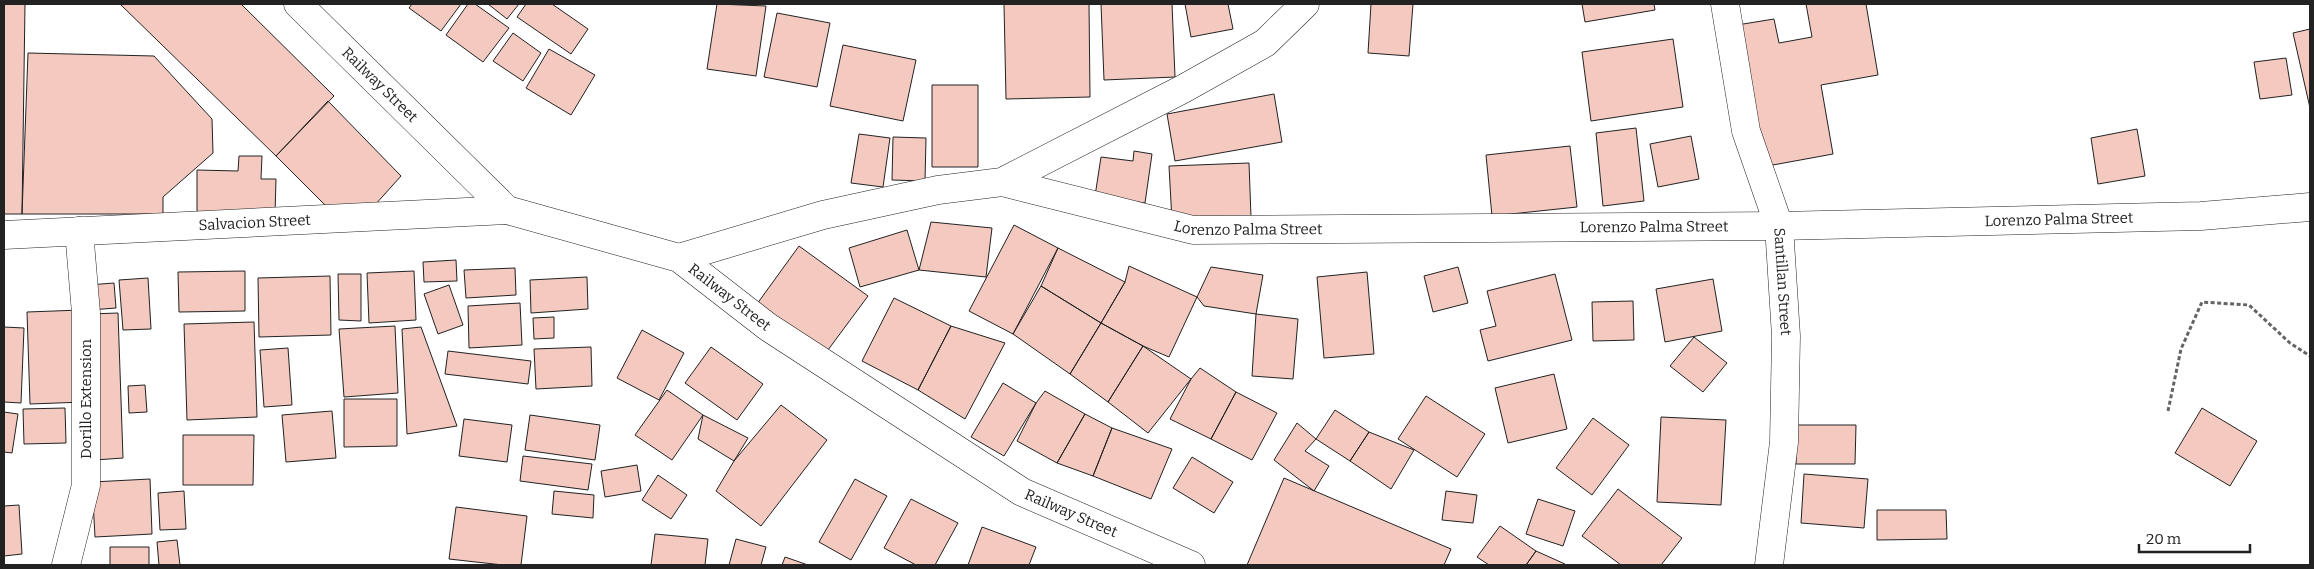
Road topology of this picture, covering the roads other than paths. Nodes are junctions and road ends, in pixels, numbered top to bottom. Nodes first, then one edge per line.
1 (298, 4) edge
2 (1305, 4) edge
3 (1725, 4) edge
4 (1002, 182) junction
5 (2310, 208) edge
6 (507, 210) junction
7 (1779, 226) junction
8 (79, 231) junction
9 (4, 235) edge
10 (679, 258) junction
11 (66, 565) edge
12 (1191, 565) edge
13 (1769, 565) edge

1 - 6 street, Railway Street
2 - 4 street
3 - 7 street, Santillan Street
4 - 7 street, Lorenzo Palma Street
4 - 10 street
5 - 7 street, Lorenzo Palma Street
6 - 8 street, Salvacion Street
6 - 10 street, Railway Street
7 - 13 street, Santillan Street
8 - 9 street, Salvacion Street
8 - 11 street, Dorillo Extension
10 - 12 street, Railway Street

